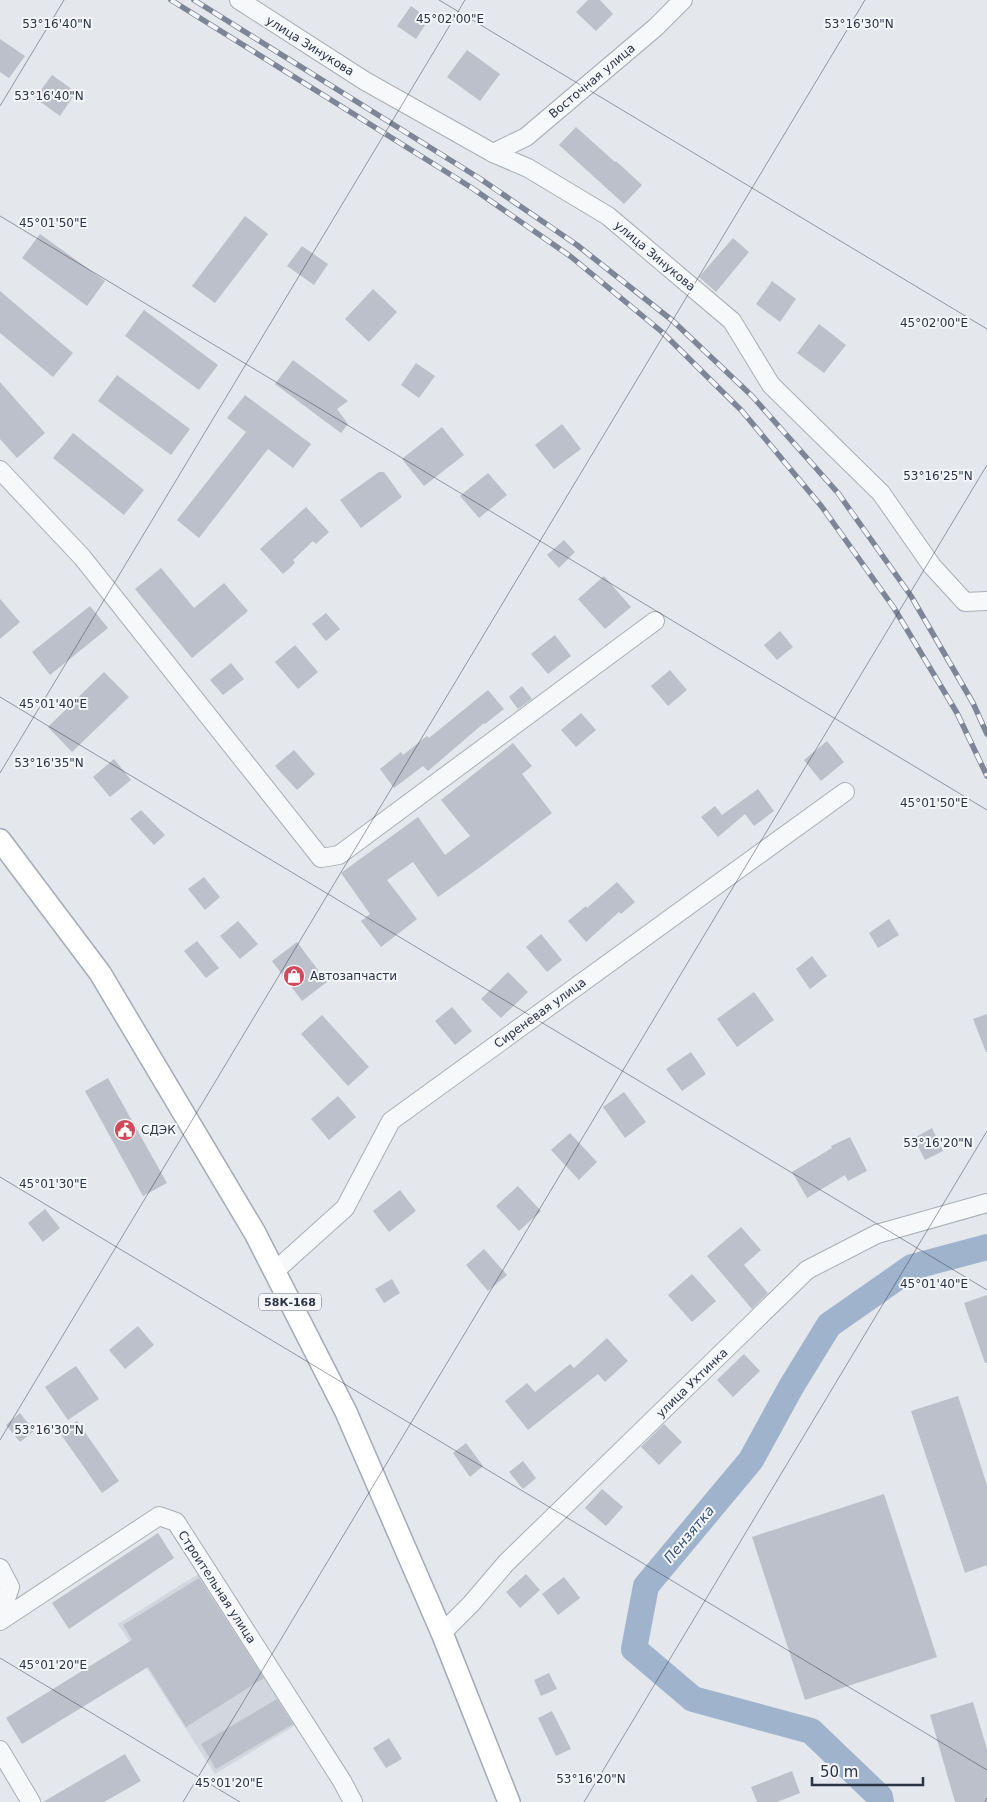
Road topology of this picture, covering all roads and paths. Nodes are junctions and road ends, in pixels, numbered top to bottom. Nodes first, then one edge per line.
1 (239, 0) edge
2 (683, 0) edge
3 (493, 153) junction
4 (0, 470) edge
5 (987, 601) edge
6 (655, 621) dead end
7 (845, 792) dead end
8 (0, 840) edge
9 (987, 1203) edge
10 (275, 1271) junction
11 (0, 1568) edge
12 (0, 1617) edge
13 (0, 1621) edge
14 (442, 1633) junction
15 (0, 1750) edge
16 (31, 1802) edge
17 (353, 1802) edge
18 (509, 1802) edge

1 - 3 street, улица Зинукова
2 - 3 street, Восточная улица
3 - 5 street, улица Зинукова
4 - 6 street
7 - 10 street, Сиреневая улица
8 - 10 main road, 58К-168
9 - 14 street, улица Ухтинка
10 - 14 main road, 58К-168
11 - 12 street
13 - 17 street, Строительная улица
14 - 18 main road, 58К-168
15 - 16 street

